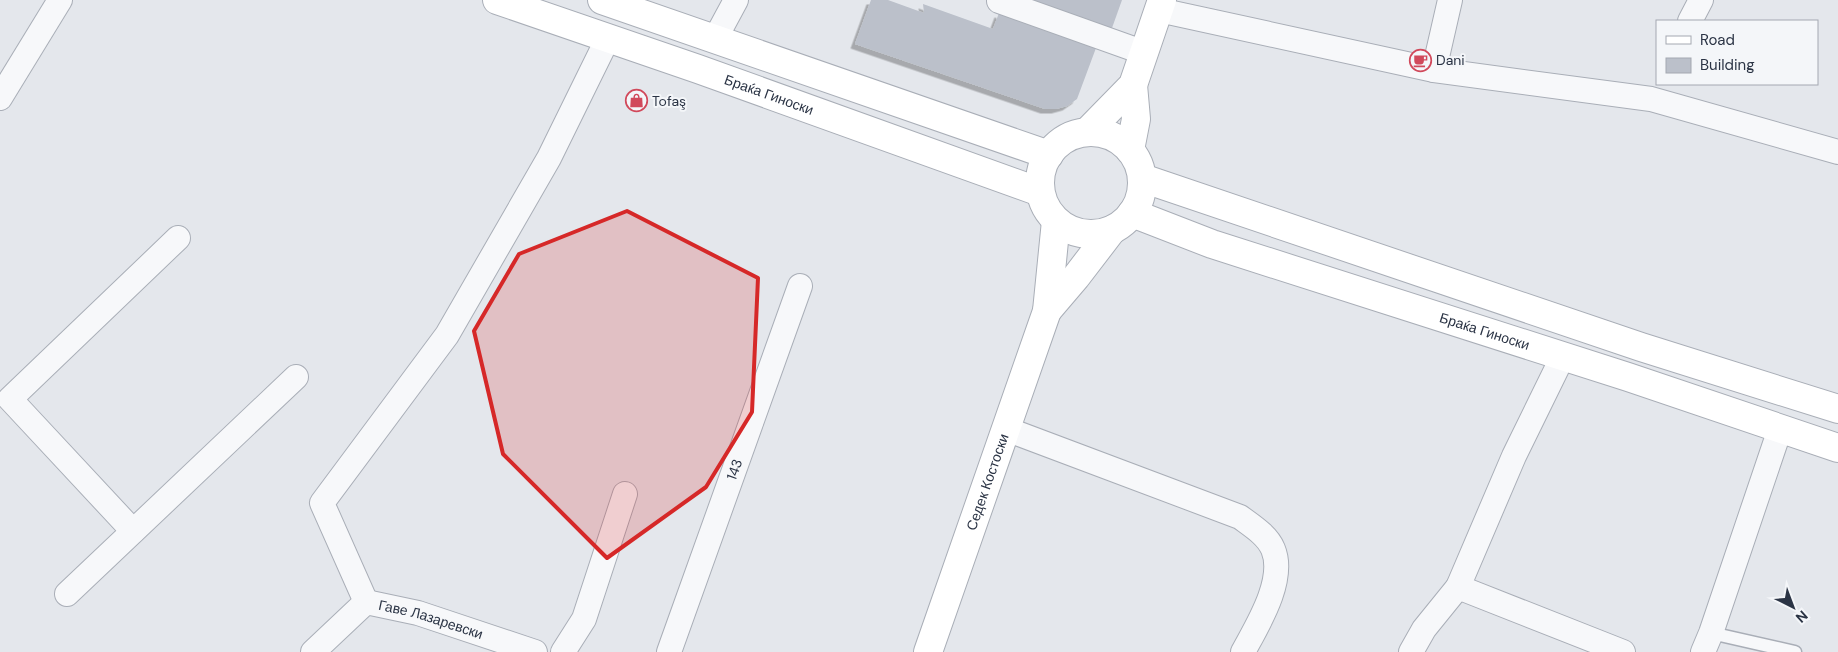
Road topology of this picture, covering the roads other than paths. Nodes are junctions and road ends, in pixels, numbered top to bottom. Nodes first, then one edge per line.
1 (60, 0) edge
2 (497, 0) edge
3 (602, 0) edge
4 (736, 0) edge
5 (998, 0) edge
6 (1450, 0) edge
7 (1701, 0) edge
8 (1160, 5) edge
9 (1691, 20) edge
10 (608, 38) junction
11 (714, 39) junction
12 (1144, 53) junction
13 (1434, 70) junction
14 (1133, 85) junction
15 (1655, 92) edge
16 (0, 98) edge
17 (1087, 132) junction
18 (1130, 150) junction
19 (1838, 152) edge
20 (1048, 155) junction
21 (1142, 178) junction
22 (1040, 192) junction
23 (1056, 221) junction
24 (1122, 222) junction
25 (178, 238) dead end
26 (800, 286) dead end
27 (1047, 311) junction
28 (1562, 358) junction
29 (296, 377) dead end
30 (3, 399) edge
31 (1838, 409) edge
32 (1006, 429) junction
33 (1780, 429) junction
34 (1838, 448) edge
35 (625, 494) dead end
36 (133, 531) junction
37 (1458, 587) junction
38 (67, 594) dead end
39 (366, 602) junction
40 (1708, 642) edge
41 (312, 652) edge
42 (535, 652) edge
43 (563, 652) edge
44 (669, 652) edge
45 (928, 652) edge
46 (1243, 652) edge
47 (1411, 652) edge
48 (1623, 652) edge
49 (1795, 652) edge

1 - 16 street
2 - 10 main road, Браќа Гиноски
3 - 11 main road
4 - 11 street
5 - 12 street
6 - 13 street
7 - 9 street
8 - 12 main road
8 - 13 street
10 - 22 main road, Браќа Гиноски
10 - 39 street
11 - 20 main road
12 - 14 main road
13 - 15 street
14 - 17 main road
14 - 18 main road
15 - 19 street
17 - 18 main road
17 - 20 main road
18 - 21 main road
20 - 22 main road
21 - 24 main road
21 - 31 main road
22 - 23 main road
23 - 24 main road, Браќа Гиноски
23 - 27 main road
24 - 27 main road
24 - 28 main road, Браќа Гиноски
25 - 30 street
26 - 44 street, 143
27 - 32 main road, Седек Костоски
28 - 33 main road, Браќа Гиноски
28 - 37 street
29 - 36 street
30 - 36 street
32 - 45 main road, Седек Костоски
32 - 46 street
33 - 34 main road, Браќа Гиноски
33 - 40 street
35 - 43 street
36 - 38 street
37 - 47 street
37 - 48 street
39 - 41 street, Гаве Лазаревски
39 - 42 street, Гаве Лазаревски
40 - 49 lane

